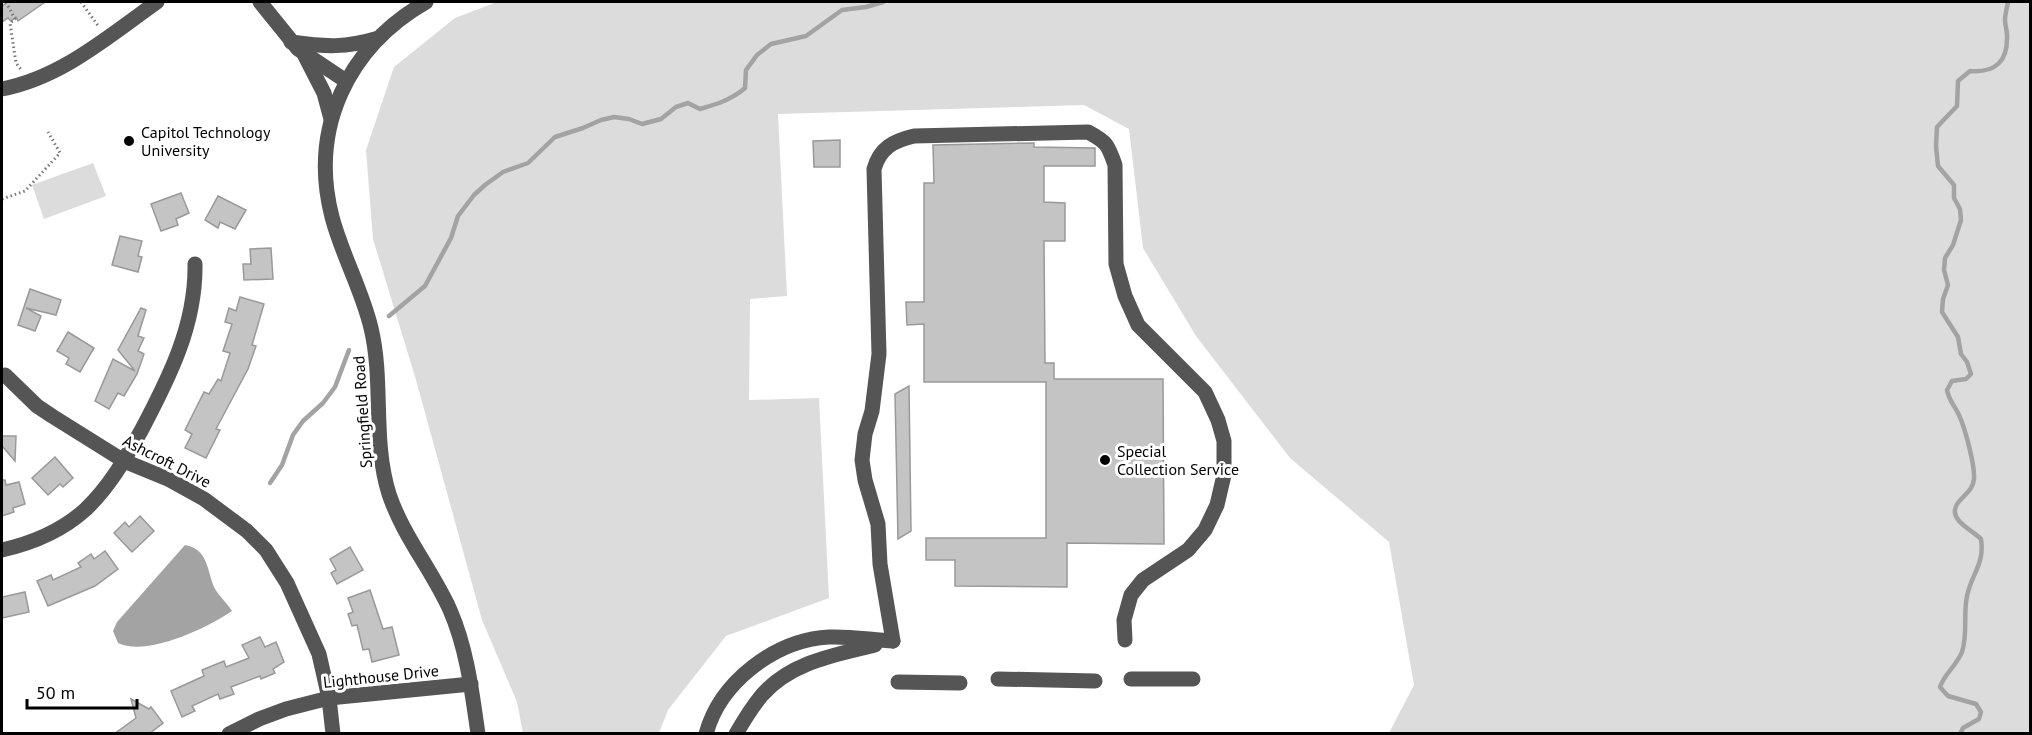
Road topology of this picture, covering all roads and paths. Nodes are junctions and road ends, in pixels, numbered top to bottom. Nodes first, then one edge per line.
1 (6, 2) edge
2 (81, 2) edge
3 (157, 2) edge
4 (260, 2) edge
5 (426, 2) edge
6 (106, 38) junction
7 (379, 38) junction
8 (291, 42) junction
9 (304, 55) junction
10 (346, 81) junction
11 (30, 82) junction
12 (2, 90) edge
13 (331, 120) junction
14 (48, 132) dead end
15 (2, 199) edge
16 (195, 264) dead end
17 (6, 375) dead end
18 (124, 461) junction
19 (2, 550) edge
20 (1125, 640) dead end
21 (893, 641) junction
22 (998, 679) dead end
23 (1131, 679) dead end
24 (1193, 679) dead end
25 (1095, 681) dead end
26 (898, 682) dead end
27 (960, 683) dead end
28 (471, 684) junction
29 (329, 698) junction
30 (229, 734) edge
31 (333, 734) edge
32 (478, 734) edge
33 (706, 734) edge
34 (736, 734) edge

1 - 11 path
2 - 6 path
3 - 6 street
4 - 8 street
5 - 7 street, Springfield Road
6 - 11 street
7 - 8 street
7 - 10 street, Springfield Road
8 - 9 street
9 - 10 street
9 - 13 street
10 - 13 street, Springfield Road
11 - 12 street
13 - 28 street, Springfield Road
14 - 15 path
16 - 18 street
17 - 18 street, Ashcroft Drive
18 - 19 street
18 - 29 street, Ashcroft Drive
20 - 21 street
21 - 33 street
21 - 34 street
22 - 25 street
23 - 24 street
26 - 27 street
28 - 29 street, Lighthouse Drive
28 - 32 street, Springfield Road
29 - 30 street, Lighthouse Drive
29 - 31 street, Ashcroft Drive

